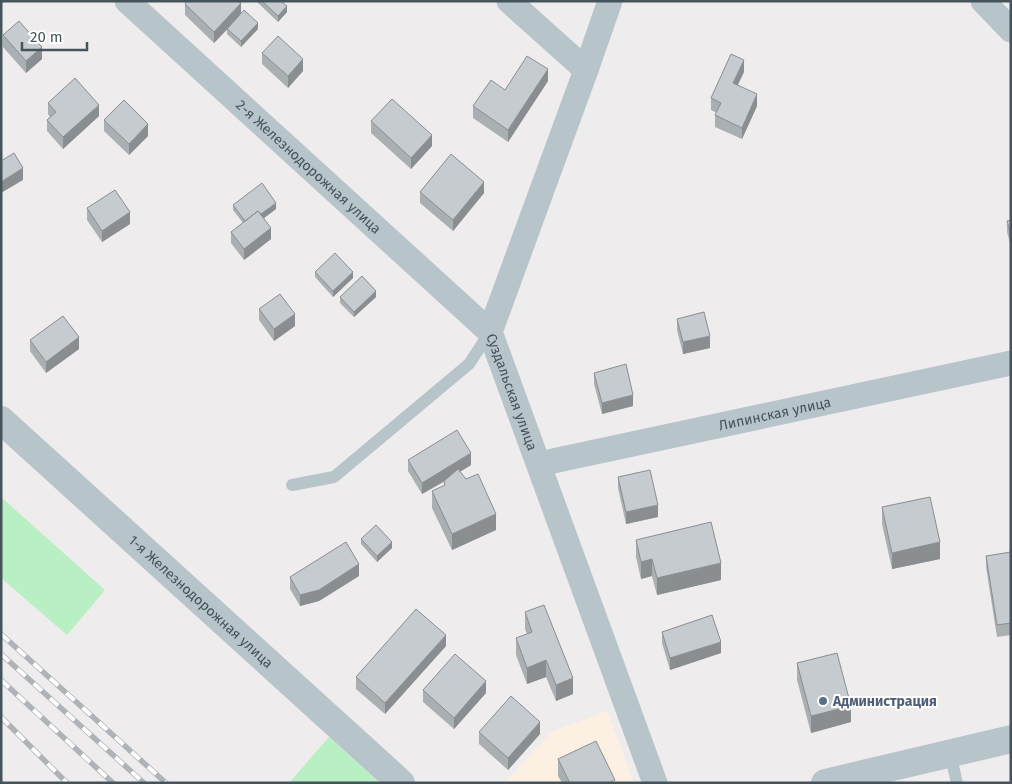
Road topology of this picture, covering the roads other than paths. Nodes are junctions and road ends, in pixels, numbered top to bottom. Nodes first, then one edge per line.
1 (126, 1) edge
2 (509, 1) edge
3 (610, 1) edge
4 (983, 1) edge
5 (1011, 30) edge
6 (586, 70) junction
7 (490, 332) junction
8 (1011, 363) edge
9 (1, 420) edge
10 (539, 464) junction
11 (292, 485) dead end
12 (1011, 739) edge
13 (950, 753) junction
14 (400, 783) edge
15 (655, 783) edge
16 (825, 783) edge
17 (957, 783) edge

1 - 7 street, 2-я Железнодорожная улица
2 - 6 street
3 - 6 street, Суздальская улица
4 - 5 street
6 - 7 street, Суздальская улица
7 - 10 street, Суздальская улица
7 - 11 lane
8 - 10 street, Липинская улица
9 - 14 street, 1-я Железнодорожная улица
10 - 15 street, Суздальская улица
12 - 13 street
13 - 16 street
13 - 17 lane

